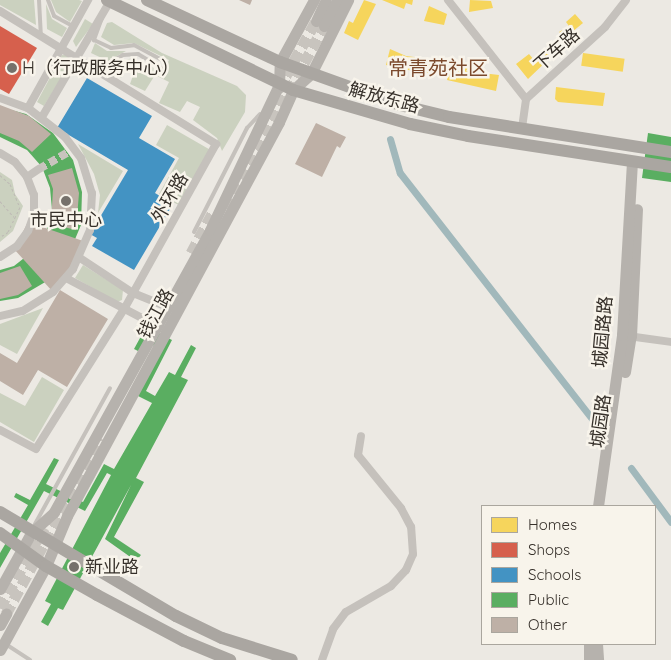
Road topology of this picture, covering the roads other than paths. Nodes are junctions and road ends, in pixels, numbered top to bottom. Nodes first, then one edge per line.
1 (39, 0) edge
2 (48, 0) edge
3 (88, 0) edge
4 (147, 0) edge
5 (314, 0) edge
6 (326, 0) edge
7 (338, 0) edge
8 (348, 0) edge
9 (448, 0) edge
10 (626, 0) edge
11 (109, 1) edge
12 (84, 8) junction
13 (0, 10) edge
14 (103, 14) junction
15 (42, 35) junction
16 (62, 47) junction
17 (78, 57) junction
18 (166, 62) dead end
19 (280, 62) junction
20 (161, 68) dead end
21 (98, 70) junction
22 (311, 74) junction
23 (279, 85) junction
24 (293, 90) junction
25 (0, 98) edge
26 (526, 98) junction
27 (272, 101) junction
28 (28, 108) junction
29 (42, 117) junction
30 (522, 128) junction
31 (671, 152) edge
32 (0, 153) edge
33 (636, 161) junction
34 (671, 167) edge
35 (39, 169) tunnel mouth
36 (27, 177) junction
37 (194, 232) dead end
38 (0, 257) edge
39 (80, 258) junction
40 (66, 278) junction
41 (133, 293) junction
42 (124, 309) junction
43 (173, 310) junction
44 (0, 316) edge
45 (162, 329) junction
46 (626, 336) junction
47 (671, 342) edge
48 (110, 388) dead end
49 (0, 430) edge
50 (361, 436) dead end
51 (598, 505) edge
52 (606, 505) edge
53 (0, 512) edge
54 (0, 533) edge
55 (31, 533) junction
56 (53, 544) junction
57 (22, 548) junction
58 (46, 566) junction
59 (0, 588) edge
60 (6, 614) tunnel mouth
61 (0, 625) edge
62 (589, 645) edge
63 (597, 645) edge
64 (2, 647) edge
65 (30, 660) edge
66 (230, 660) edge
67 (292, 660) edge
68 (322, 660) edge
69 (589, 660) edge
70 (598, 660) edge

1 - 15 lane
2 - 12 lane
3 - 12 street
4 - 19 main road, 解放东路
5 - 19 main road, 钱江路
6 - 7 main road
8 - 22 main road, 钱江路
9 - 26 street
10 - 26 street, 下车路
11 - 14 street
11 - 23 main road, 解放东路
12 - 16 street
13 - 15 street, 外环路
14 - 17 street
14 - 18 lane
15 - 16 street, 外环路
16 - 17 street, 外环路
16 - 28 street
17 - 21 street, 外环路
17 - 29 street
19 - 22 main road, 解放东路
19 - 23 main road, 钱江路
20 - 21 lane
21 - 41 street, 外环路
22 - 24 main road, 钱江路
22 - 30 main road, 解放东路
23 - 24 main road, 解放东路
23 - 27 main road, 钱江路
24 - 33 main road, 解放东路
24 - 43 main road, 钱江路
25 - 28 street
26 - 30 street
27 - 37 lane
27 - 43 main road, 钱江路
28 - 29 street
29 - 39 street
30 - 31 main road, 解放东路
32 - 36 street
33 - 34 main road, 解放东路
33 - 46 main road, 城园路路
35 - 36 street
36 - 38 street
39 - 40 street
39 - 41 street
40 - 42 street
40 - 44 street
41 - 42 street, 外环路
41 - 43 street
42 - 45 street
42 - 49 street, 外环路
43 - 45 main road, 钱江路
45 - 55 main road, 钱江路
45 - 56 main road, 钱江路
46 - 47 street
46 - 51 main road, 城园路路
46 - 52 main road, 城园路
48 - 55 lane
50 - 68 street
53 - 55 main road
54 - 57 main road
55 - 56 main road
55 - 57 main road, 钱江路
56 - 58 main road, 钱江路
56 - 67 main road
57 - 58 main road
57 - 59 main road, 钱江路
58 - 64 main road, 钱江路
58 - 66 main road
60 - 61 main road
62 - 69 main road
63 - 70 main road
64 - 65 lane

